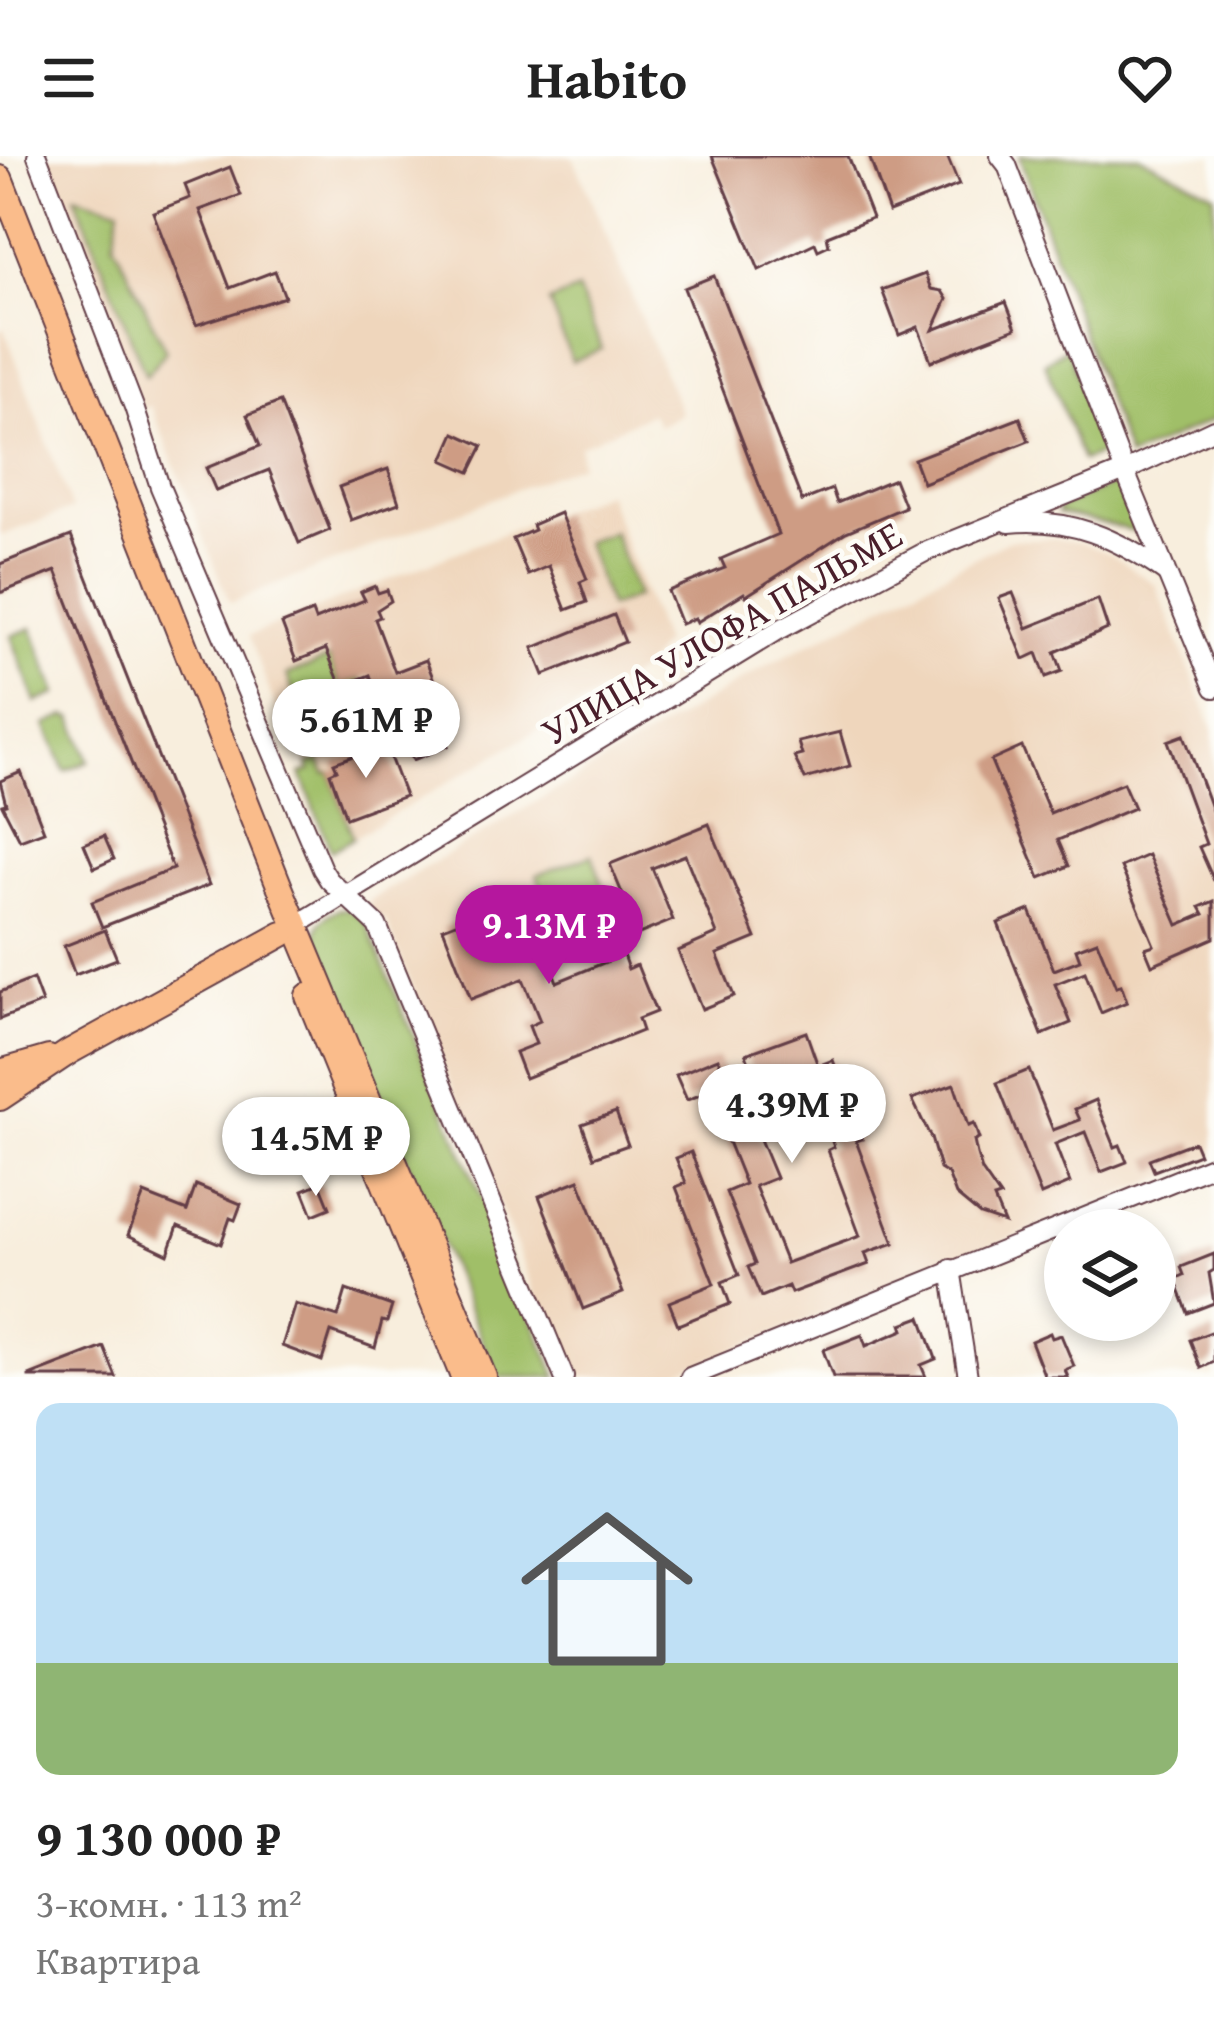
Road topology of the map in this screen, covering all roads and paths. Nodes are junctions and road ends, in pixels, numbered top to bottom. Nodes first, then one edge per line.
1 (37, 156) edge
2 (1000, 156) edge
3 (1, 188) edge
4 (0, 219) edge
5 (134, 407) junction
6 (97, 426) junction
7 (1214, 429) edge
8 (1124, 471) junction
9 (160, 487) junction
10 (128, 501) junction
11 (985, 525) junction
12 (1170, 575) junction
13 (1214, 688) edge
14 (344, 894) junction
15 (290, 929) junction
16 (69, 1052) junction
17 (0, 1072) edge
18 (0, 1098) edge
19 (1214, 1165) edge
20 (951, 1269) junction
21 (463, 1377) edge
22 (484, 1377) edge
23 (564, 1377) edge
24 (690, 1377) edge
25 (968, 1377) edge

1 - 5 street
2 - 8 street
3 - 6 main road
4 - 15 main road
5 - 6 street
5 - 9 street
6 - 10 main road
7 - 8 street, УЛИЦА УЛОФА ПАЛЬМЕ
8 - 11 street, УЛИЦА УЛОФА ПАЛЬМЕ
8 - 12 street
9 - 10 street
9 - 14 street
10 - 15 main road
11 - 12 street
11 - 14 street, УЛИЦА УЛОФА ПАЛЬМЕ
12 - 13 street
14 - 15 street, УЛИЦА УЛОФА ПАЛЬМЕ
14 - 23 street
15 - 16 main road
15 - 21 main road
15 - 22 main road
16 - 17 main road
16 - 18 main road
19 - 20 street
20 - 24 street
20 - 25 street

